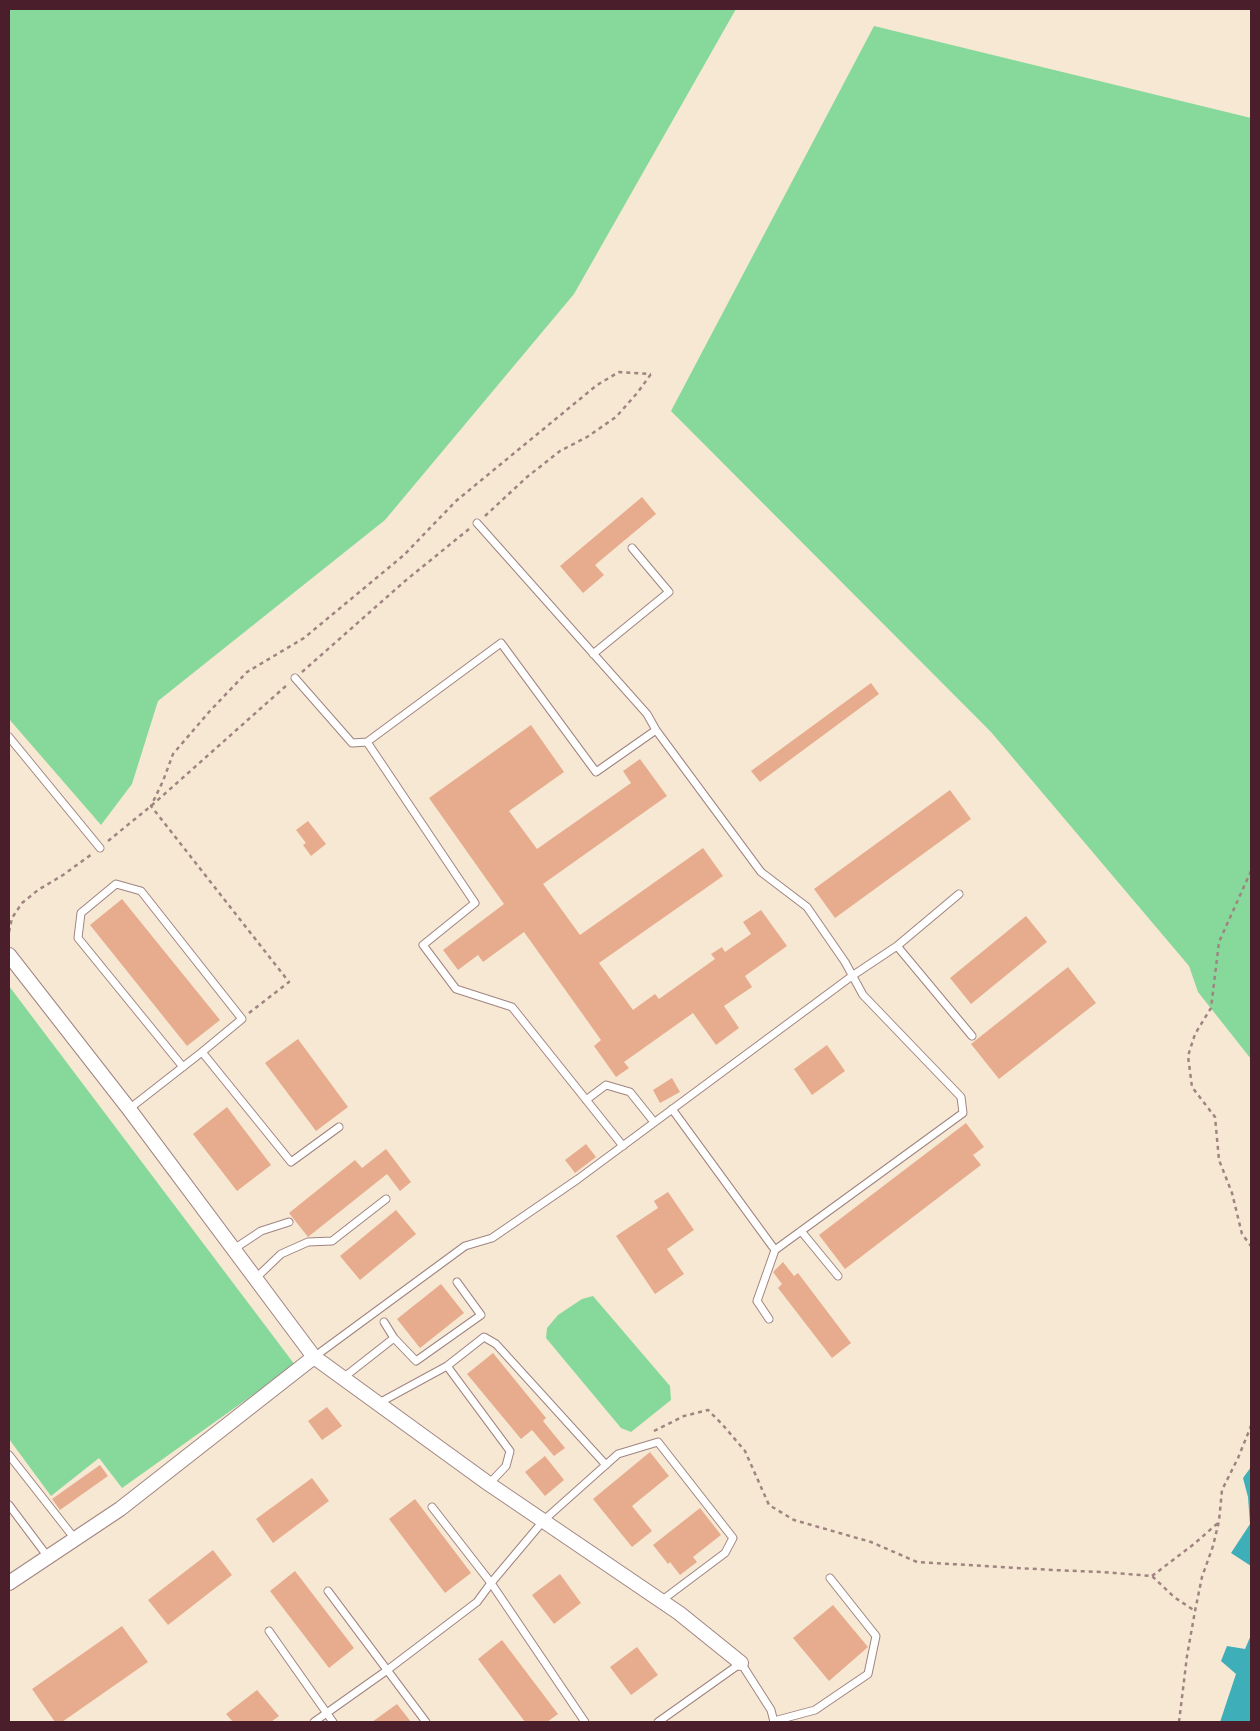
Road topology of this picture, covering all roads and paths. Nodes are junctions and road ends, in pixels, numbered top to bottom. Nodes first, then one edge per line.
1 (477, 523) junction
2 (632, 548) dead end
3 (593, 654) junction
4 (295, 678) junction
5 (656, 730) junction
6 (9, 737) edge
7 (367, 742) junction
8 (150, 806) junction
9 (100, 848) junction
10 (1251, 871) edge
11 (959, 894) dead end
12 (9, 932) edge
13 (898, 946) junction
14 (9, 955) edge
15 (852, 976) junction
16 (242, 1019) junction
17 (972, 1036) dead end
18 (202, 1052) junction
19 (183, 1067) junction
20 (586, 1100) junction
21 (128, 1109) junction
22 (672, 1109) junction
23 (654, 1122) junction
24 (339, 1127) dead end
25 (623, 1146) junction
26 (386, 1198) dead end
27 (289, 1222) dead end
28 (801, 1231) junction
29 (1251, 1246) edge
30 (234, 1249) junction
31 (775, 1250) junction
32 (838, 1276) dead end
33 (256, 1278) junction
34 (456, 1282) dead end
35 (768, 1319) dead end
36 (384, 1322) dead end
37 (394, 1338) junction
38 (314, 1357) junction
39 (447, 1366) junction
40 (343, 1378) junction
41 (379, 1403) junction
42 (1251, 1426) edge
43 (650, 1434) dead end
44 (9, 1456) edge
45 (606, 1465) junction
46 (489, 1484) junction
47 (9, 1505) edge
48 (432, 1507) dead end
49 (544, 1520) junction
50 (1219, 1521) junction
51 (75, 1539) junction
52 (48, 1556) junction
53 (1152, 1576) junction
54 (830, 1578) dead end
55 (9, 1583) edge
56 (491, 1583) junction
57 (328, 1591) dead end
58 (661, 1600) junction
59 (1195, 1611) junction
60 (269, 1631) dead end
61 (741, 1664) junction
62 (386, 1671) junction
63 (326, 1712) junction
64 (314, 1722) edge
65 (333, 1722) edge
66 (426, 1722) edge
67 (585, 1722) edge
68 (658, 1722) edge
69 (774, 1722) edge
70 (1178, 1722) edge

1 - 3 lane
1 - 4 path
1 - 8 path
2 - 3 lane
3 - 5 lane
4 - 7 lane
4 - 8 path
5 - 7 lane
5 - 15 lane
6 - 9 lane
7 - 20 lane
8 - 9 path
8 - 16 path
9 - 12 path
10 - 29 path
11 - 13 lane
13 - 15 lane
13 - 17 lane
14 - 21 street
15 - 22 lane
15 - 28 lane
16 - 18 lane
16 - 19 lane
18 - 19 lane
18 - 24 lane
19 - 21 lane
20 - 23 lane
20 - 25 lane
21 - 30 street
22 - 23 lane
22 - 31 lane
23 - 25 lane
25 - 38 lane
26 - 33 lane
27 - 30 lane
28 - 31 lane
28 - 32 lane
30 - 33 street
31 - 35 lane
33 - 38 street
34 - 37 lane
36 - 37 lane
37 - 40 lane
38 - 40 street
38 - 51 street
39 - 41 lane
39 - 45 lane
39 - 46 lane
40 - 41 street
41 - 46 street
42 - 50 path
43 - 53 path
44 - 51 lane
45 - 49 lane
45 - 58 lane
46 - 49 street
47 - 52 lane
48 - 56 lane
49 - 56 lane
49 - 58 street
50 - 53 path
50 - 59 path
51 - 52 street
52 - 55 street
53 - 59 path
54 - 69 lane
56 - 62 lane
56 - 67 lane
57 - 62 lane
58 - 61 street
59 - 70 path
60 - 63 lane
61 - 68 lane
61 - 69 lane
62 - 63 lane
62 - 66 lane
63 - 64 lane
63 - 65 lane

